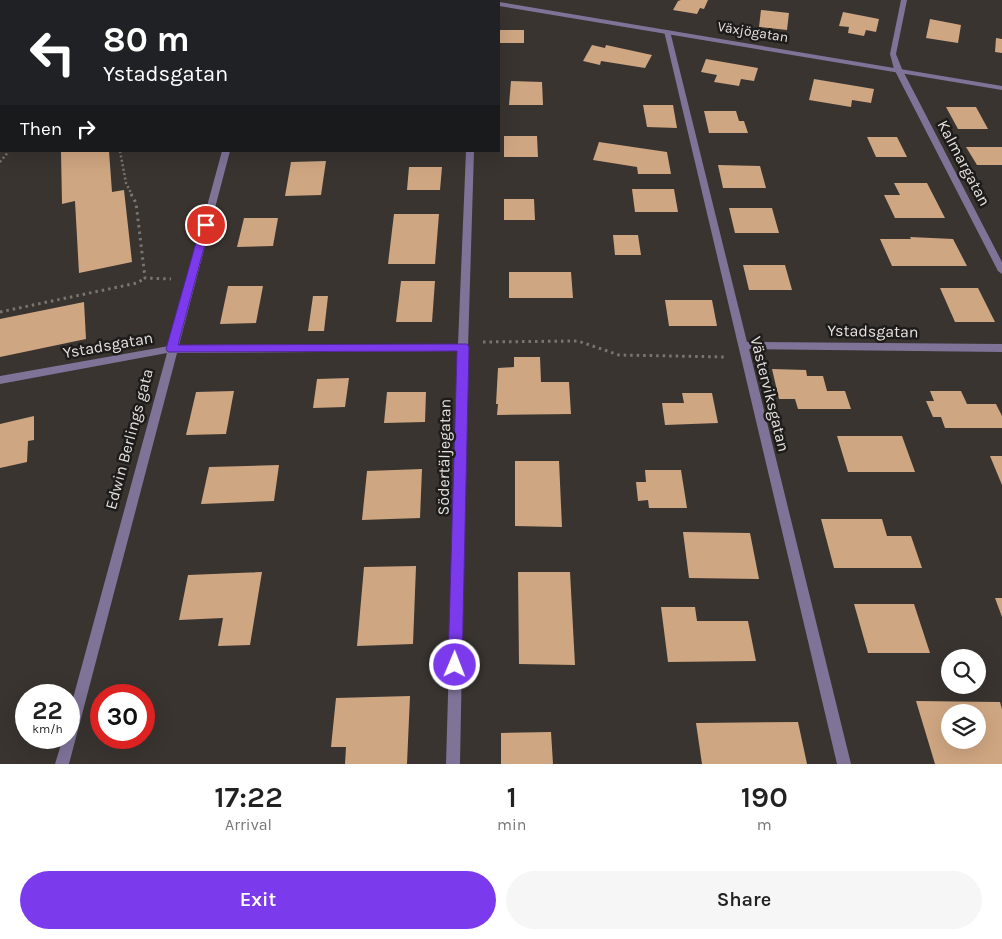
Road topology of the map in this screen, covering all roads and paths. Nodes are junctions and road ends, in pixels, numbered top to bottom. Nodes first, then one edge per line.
1 (904, 0) edge
2 (500, 4) edge
3 (667, 31) junction
4 (898, 69) junction
5 (1002, 88) edge
6 (8, 152) edge
7 (120, 152) edge
8 (226, 152) edge
9 (470, 152) edge
10 (0, 162) edge
11 (1002, 272) edge
12 (145, 278) junction
13 (190, 280) junction
14 (0, 312) edge
15 (743, 345) junction
16 (463, 347) junction
17 (1002, 348) edge
18 (172, 349) junction
19 (746, 357) junction
20 (0, 380) edge
21 (80, 696) edge
22 (66, 749) edge
23 (62, 764) edge
24 (453, 764) edge
25 (844, 764) edge

1 - 4 street, Kalmargatan
2 - 3 street, Växjögatan
3 - 4 street, Växjögatan
3 - 15 street, Västerviksgatan
4 - 5 street, Växjögatan
4 - 11 street, Kalmargatan
6 - 10 path
7 - 12 path
8 - 13 street, Edwin Berlings gata
9 - 16 street, Södertäljegatan
12 - 13 path
12 - 14 path
13 - 18 street, Edwin Berlings gata
15 - 17 street, Ystadsgatan
15 - 19 street, Västerviksgatan
16 - 18 street, Ystadsgatan
16 - 19 path
16 - 24 street, Södertäljegatan
18 - 20 street, Ystadsgatan
18 - 21 street, Edwin Berlings gata
19 - 25 street, Västerviksgatan
22 - 23 street, Edwin Berlings gata

